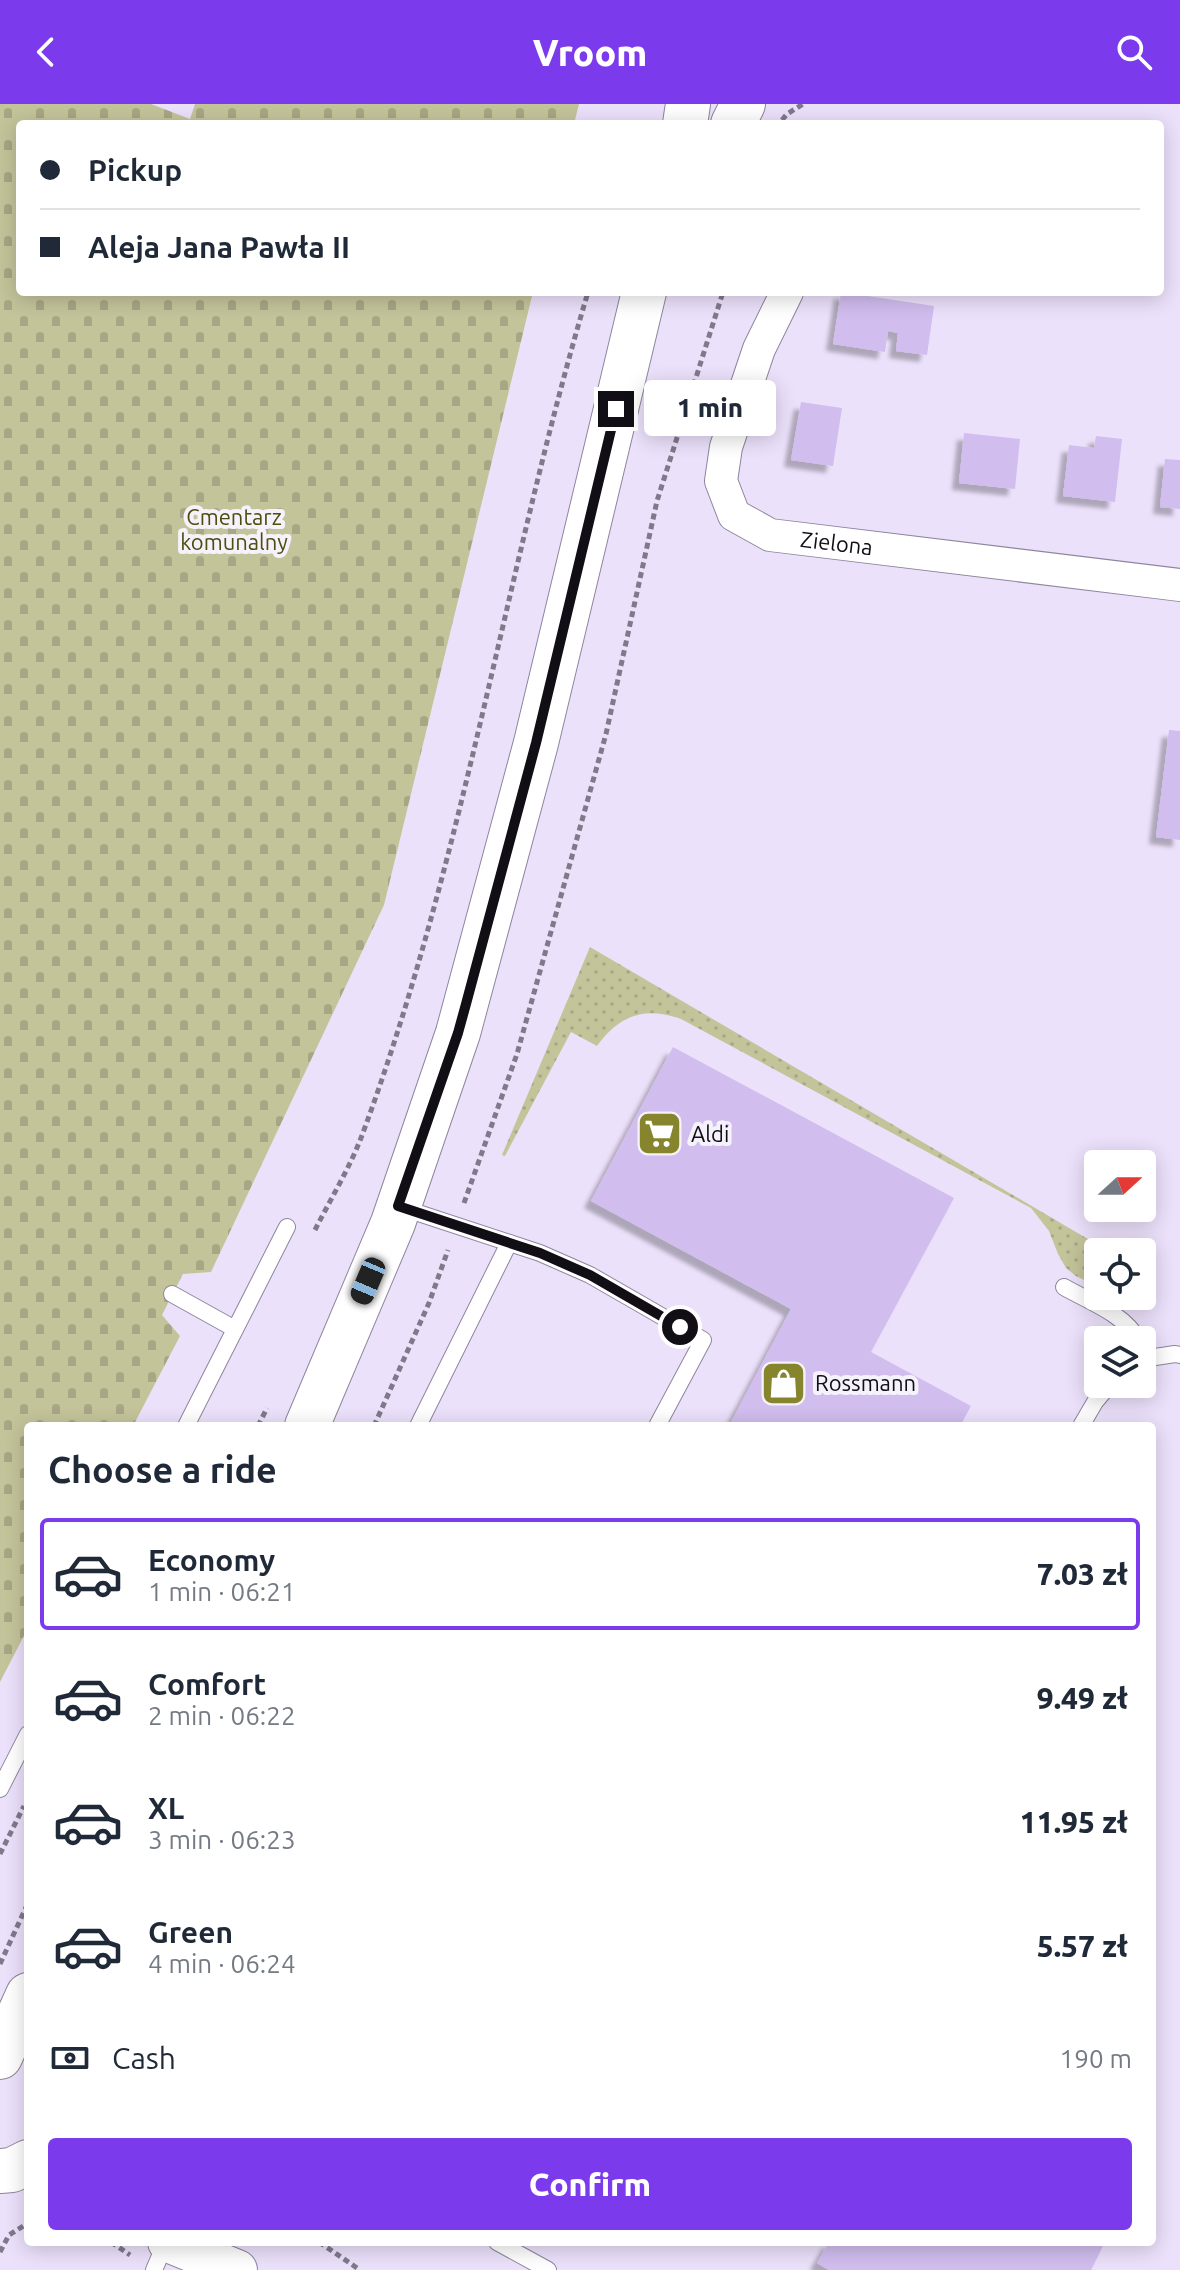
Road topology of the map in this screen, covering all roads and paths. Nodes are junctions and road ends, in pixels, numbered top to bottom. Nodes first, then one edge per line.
1 (803, 104) edge
2 (782, 120) edge
3 (587, 296) edge
4 (643, 296) edge
5 (661, 296) edge
6 (722, 296) edge
7 (785, 296) edge
8 (623, 379) junction
9 (1180, 585) edge
10 (398, 1206) junction
11 (456, 1226) junction
12 (287, 1227) dead end
13 (311, 1238) dead end
14 (509, 1243) junction
15 (1064, 1287) dead end
16 (172, 1294) dead end
17 (1126, 1326) edge
18 (235, 1329) junction
19 (1156, 1355) edge
20 (1180, 1355) edge
21 (1098, 1398) edge
22 (270, 1403) dead end
23 (188, 1422) edge
24 (260, 1422) edge
25 (309, 1422) edge
26 (376, 1422) edge
27 (420, 1422) edge
28 (659, 1422) edge
29 (1083, 1422) edge
30 (24, 1742) edge
31 (0, 1789) edge
32 (24, 1806) edge
33 (0, 1854) edge
34 (24, 1912) edge
35 (0, 1964) edge
36 (24, 2004) edge
37 (0, 2057) edge
38 (0, 2073) edge
39 (24, 2078) edge
40 (24, 2226) edge
41 (0, 2229) edge
42 (9, 2235) junction
43 (165, 2246) edge
44 (177, 2246) edge
45 (239, 2246) edge
46 (325, 2246) edge
47 (504, 2246) edge
48 (0, 2252) edge
49 (154, 2270) edge
50 (237, 2270) edge
51 (267, 2270) edge
52 (360, 2270) edge
53 (548, 2270) edge

1 - 2 path
3 - 13 path
4 - 8 main road
5 - 8 main road
6 - 11 path
7 - 9 street, Zielona
8 - 10 main road
10 - 11 lane
10 - 25 main road
11 - 14 lane
11 - 26 path
12 - 18 lane
14 - 27 lane
14 - 28 lane
15 - 17 lane
16 - 18 lane
18 - 23 lane
19 - 20 lane
21 - 29 lane
22 - 24 path
30 - 31 lane
32 - 33 path
34 - 35 path
36 - 37 main road
38 - 39 main road
40 - 42 path
41 - 42 path
42 - 48 path
43 - 49 lane
44 - 50 street
45 - 51 street
46 - 52 path
47 - 53 lane

